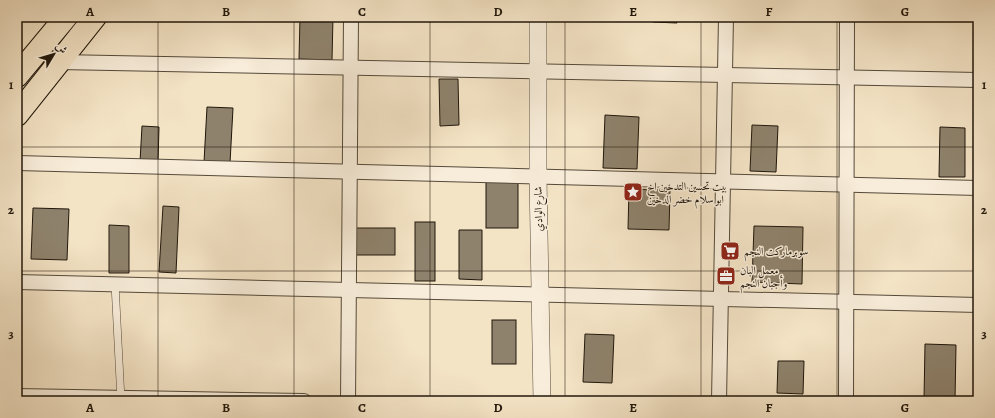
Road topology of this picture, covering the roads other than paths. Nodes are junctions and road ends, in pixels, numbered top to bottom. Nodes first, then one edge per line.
1 (66, 17) edge
2 (95, 17) edge
3 (351, 17) edge
4 (538, 17) edge
5 (726, 17) edge
6 (847, 17) edge
7 (59, 62) junction
8 (351, 67) junction
9 (537, 71) junction
10 (725, 75) junction
11 (17, 76) edge
12 (847, 77) junction
13 (978, 80) edge
14 (17, 115) edge
15 (17, 163) edge
16 (350, 172) junction
17 (538, 177) junction
18 (723, 181) junction
19 (847, 185) junction
20 (978, 188) edge
21 (17, 282) edge
22 (116, 284) junction
23 (349, 290) junction
24 (540, 295) junction
25 (721, 299) junction
26 (846, 302) junction
27 (978, 305) edge
28 (17, 396) edge
29 (121, 399) edge
30 (304, 401) edge
31 (348, 401) edge
32 (542, 401) edge
33 (719, 401) edge
34 (846, 401) edge

1 - 11 highway
2 - 7 highway
3 - 8 street
4 - 9 street, شارع الوادي
5 - 10 street
6 - 12 street
7 - 8 street
7 - 14 highway
8 - 9 street
8 - 16 street
9 - 10 street
9 - 17 street, شارع الوادي
10 - 12 street
10 - 18 street
12 - 13 street
12 - 19 street
15 - 16 street
16 - 17 street
16 - 23 street
17 - 18 street
17 - 24 street, شارع الوادي
18 - 19 street
18 - 25 street
19 - 20 street
19 - 26 street
21 - 22 street
22 - 23 street
22 - 29 lane
23 - 24 street
23 - 31 street
24 - 25 street
24 - 32 street, شارع الوادي
25 - 26 street
25 - 33 street
26 - 27 street
26 - 34 street
28 - 29 street
29 - 30 street

